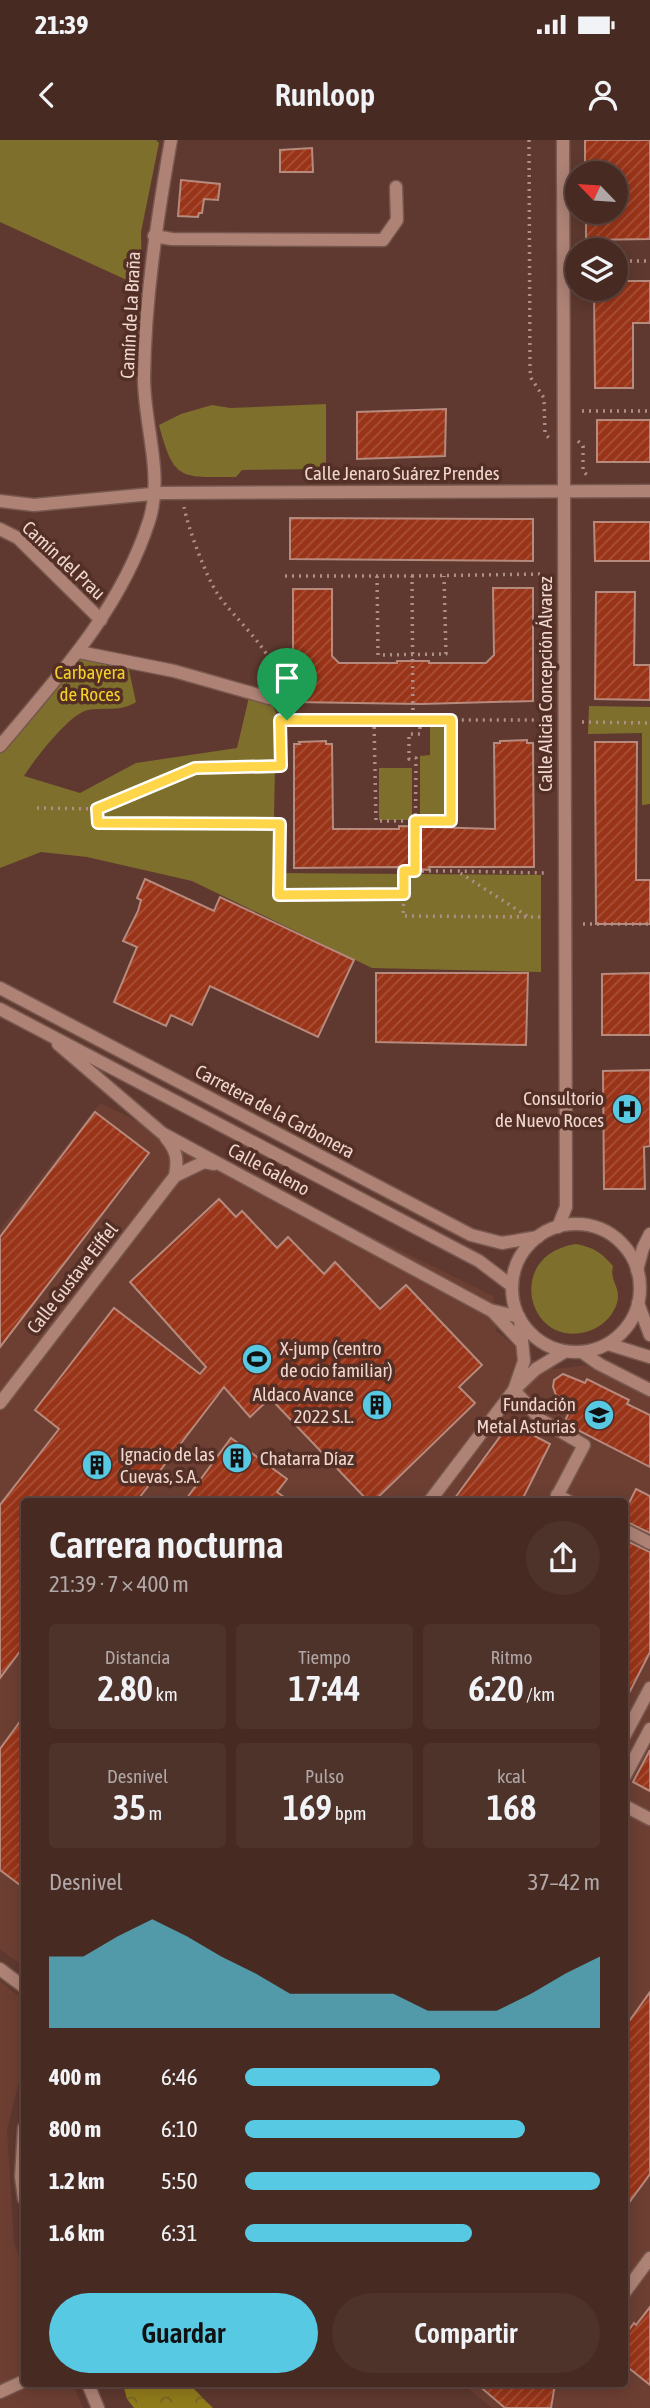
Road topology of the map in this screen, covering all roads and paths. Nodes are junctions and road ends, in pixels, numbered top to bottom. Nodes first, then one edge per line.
1 (171, 140) edge
2 (563, 140) edge
3 (396, 187) dead end
4 (154, 236) junction
5 (628, 261) edge
6 (650, 261) edge
7 (582, 411) dead end
8 (650, 411) edge
9 (650, 491) edge
10 (565, 492) junction
11 (154, 493) junction
12 (0, 501) edge
13 (184, 505) dead end
14 (0, 529) edge
15 (542, 574) dead end
16 (285, 576) dead end
17 (377, 576) junction
18 (412, 576) junction
19 (444, 576) junction
20 (101, 620) junction
21 (79, 652) junction
22 (412, 655) junction
23 (269, 698) junction
24 (287, 720) junction
25 (374, 720) junction
26 (413, 720) junction
27 (420, 720) junction
28 (451, 720) junction
29 (543, 720) dead end
30 (582, 722) dead end
31 (650, 723) edge
32 (0, 746) edge
33 (37, 808) dead end
34 (97, 809) junction
35 (415, 821) junction
36 (415, 871) junction
37 (457, 871) junction
38 (544, 873) dead end
39 (404, 894) junction
40 (528, 917) junction
41 (544, 917) dead end
42 (583, 924) dead end
43 (650, 924) edge
44 (0, 988) edge
45 (0, 1009) edge
46 (48, 1034) junction
47 (162, 1133) junction
48 (221, 1165) junction
49 (175, 1176) junction
50 (558, 1227) junction
51 (650, 1234) edge
52 (538, 1237) junction
53 (637, 1269) junction
54 (512, 1286) junction
55 (638, 1303) junction
56 (490, 1310) junction
57 (519, 1318) junction
58 (650, 1335) edge
59 (522, 1343) junction
60 (608, 1344) junction
61 (564, 1352) junction
62 (582, 1352) junction
63 (650, 1357) edge
64 (514, 1390) junction
65 (650, 1390) edge
66 (0, 1403) edge
67 (432, 1498) edge
68 (555, 1498) edge
69 (628, 1532) edge
70 (650, 1543) edge
71 (650, 1688) edge
72 (628, 1729) edge
73 (650, 1729) edge
74 (628, 1770) edge
75 (628, 1808) edge
76 (650, 1819) edge
77 (0, 1969) edge
78 (21, 1985) edge
79 (650, 2258) edge
80 (628, 2288) edge
81 (21, 2382) edge
82 (89, 2387) edge
83 (0, 2392) edge
84 (98, 2408) edge

1 - 4 street, Camín de La Braña
2 - 10 street, Calle Alicia Concepción Álvarez
3 - 4 street
4 - 11 street, Camín de La Braña
5 - 6 path
7 - 8 path
9 - 10 street, Calle Jenaro Suárez Prendes
10 - 11 street, Calle Jenaro Suárez Prendes
10 - 50 street, Calle Alicia Concepción Álvarez
11 - 12 street, Calle Jenaro Suárez Prendes
11 - 20 street, Camín de La Braña
13 - 23 path
14 - 20 street, Camín del Prau
15 - 19 path
16 - 17 path
17 - 18 path
17 - 22 path
18 - 19 path
18 - 22 path
19 - 22 path
20 - 21 street, Camín de La Braña
21 - 23 street
21 - 32 street, Camín de La Braña
22 - 26 path
23 - 24 path
24 - 25 path
24 - 34 path
25 - 26 path
25 - 35 path
26 - 27 path
27 - 28 path
27 - 35 path
28 - 29 path
28 - 35 path
30 - 31 path
33 - 34 path
34 - 39 path
35 - 36 path
36 - 37 path
36 - 39 path
37 - 38 path
37 - 40 path
39 - 40 path
40 - 41 path
42 - 43 path
44 - 52 street, Carretera de la Carbonera
45 - 46 street, Carretera de la Carbonera
46 - 47 street, Calle Galeno
46 - 54 street, Carretera de la Carbonera
47 - 48 street, Calle Galeno
47 - 49 street
48 - 49 street, Calle Gustave Eiffel
48 - 56 street, Calle Galeno
49 - 66 street, Calle Gustave Eiffel
50 - 52 street
50 - 53 street
51 - 53 street
52 - 54 street
53 - 55 street
54 - 57 street
55 - 58 street
55 - 60 street
56 - 57 street, Calle Galeno
56 - 59 street, Calle Galeno
57 - 59 street
57 - 61 street
59 - 64 street
60 - 62 street
60 - 63 street
61 - 62 street
61 - 64 street
62 - 65 street
64 - 67 street
64 - 68 street
69 - 70 street
71 - 72 street
73 - 74 street
75 - 76 street
77 - 78 street
79 - 80 street
81 - 83 street
82 - 84 street

